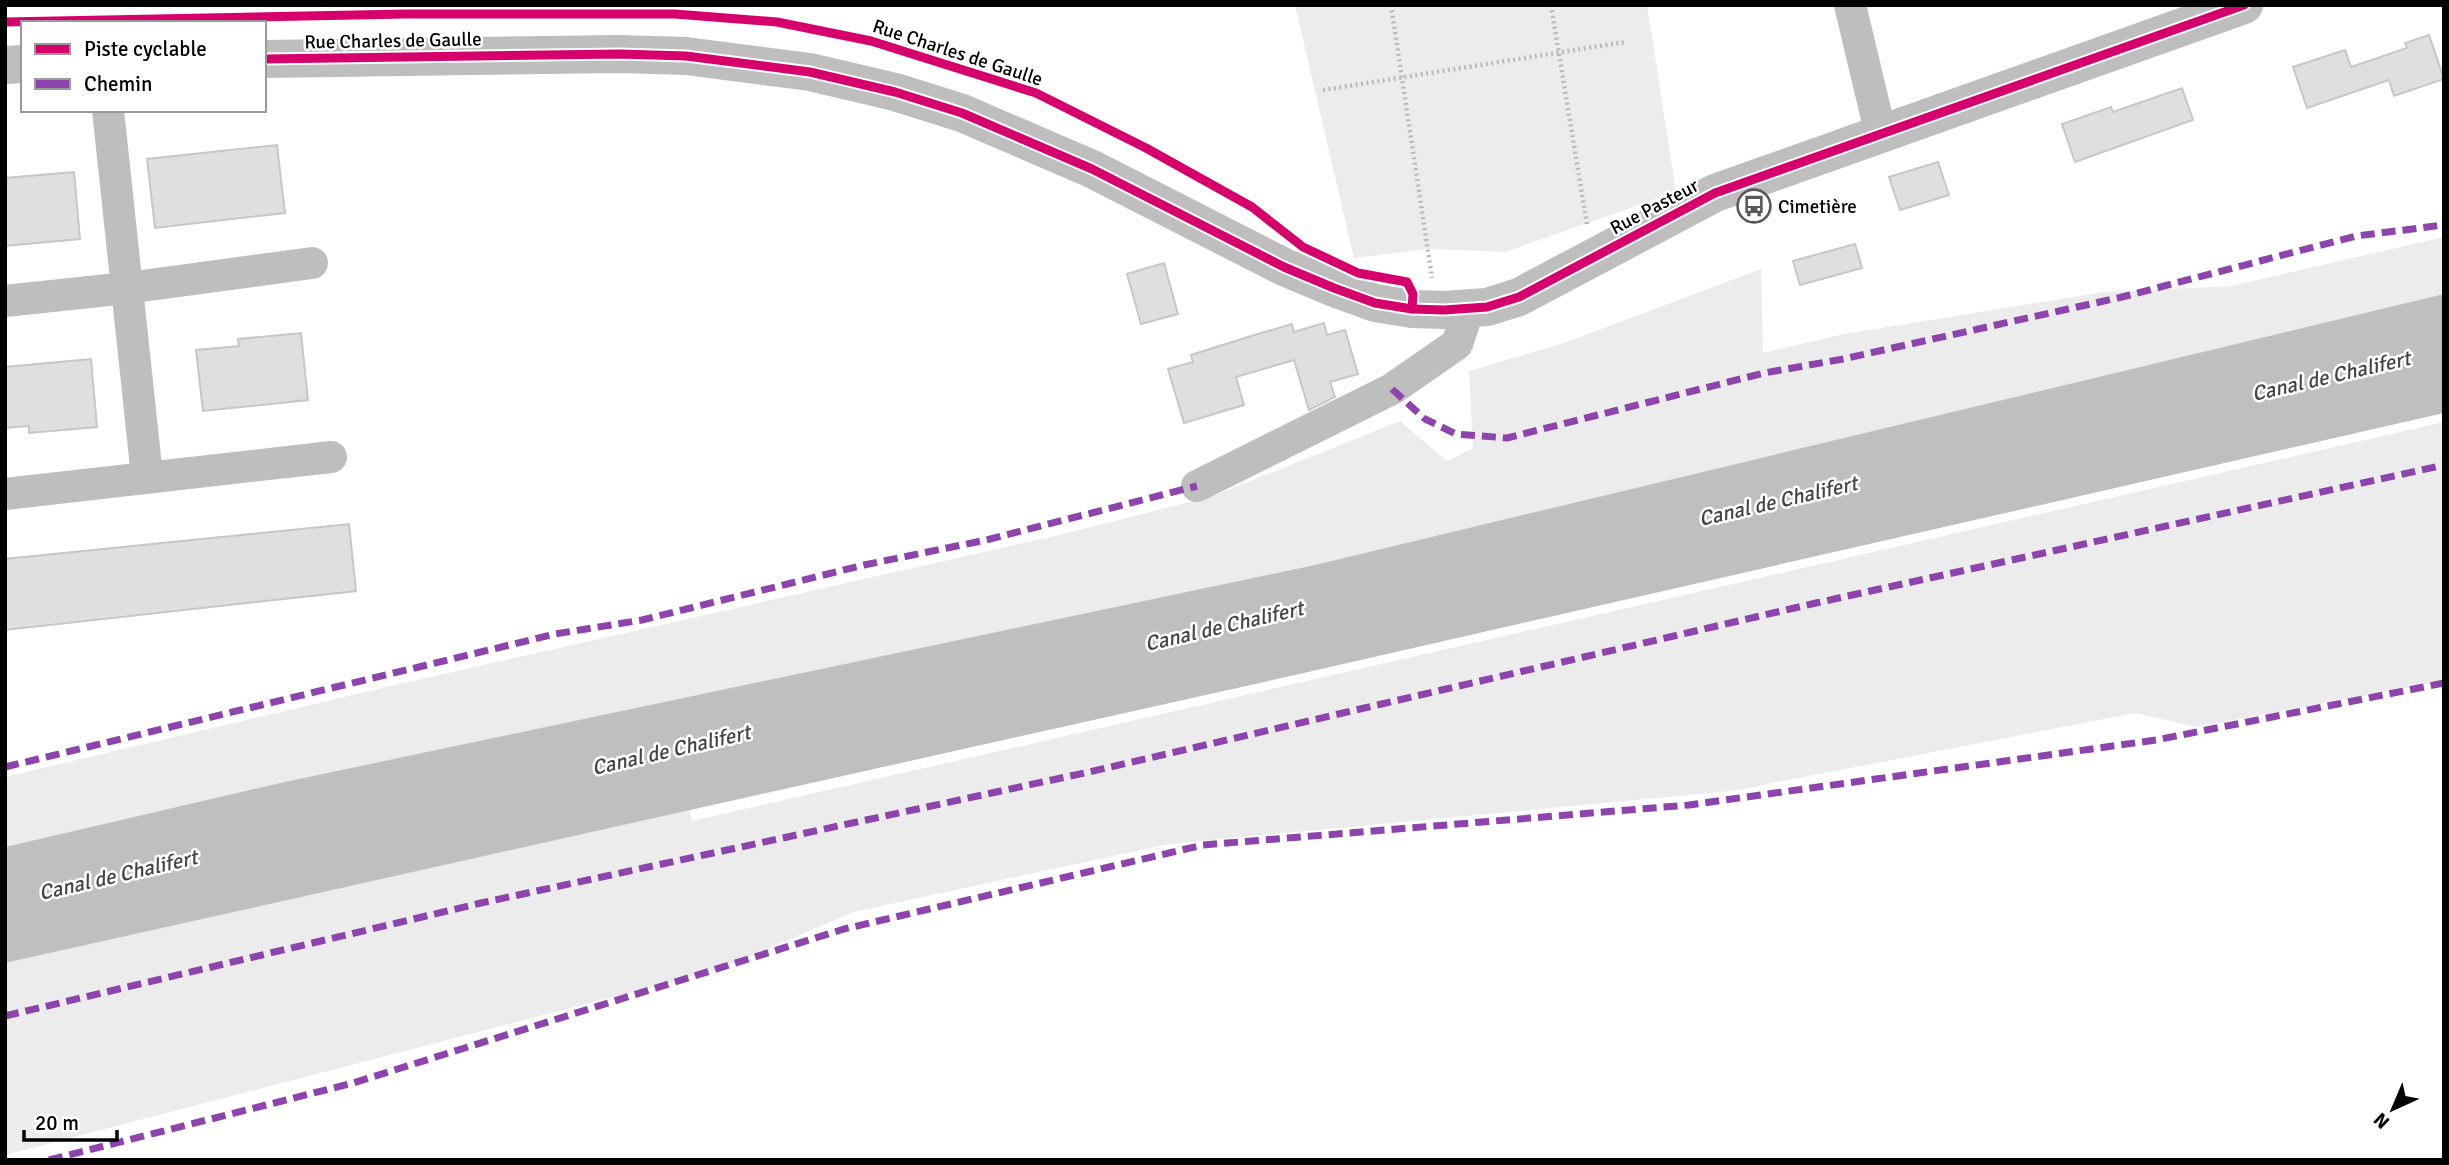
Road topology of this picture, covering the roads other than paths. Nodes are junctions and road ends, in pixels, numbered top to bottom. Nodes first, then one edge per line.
1 (1850, 5) edge
2 (2244, 5) edge
3 (266, 59) edge
4 (108, 112) edge
5 (1881, 135) junction
6 (1092, 169) joint
7 (312, 263) dead end
8 (127, 288) junction
9 (5, 301) edge
10 (1453, 309) junction
11 (331, 457) dead end
12 (147, 476) junction
13 (1197, 486) dead end
14 (5, 494) edge

1 - 5 street
2 - 5 street, Rue Pasteur
3 - 6 street, Rue Charles de Gaulle
4 - 8 street
5 - 10 street, Rue Pasteur
6 - 10 street, Rue Pasteur
7 - 8 street
8 - 9 street
8 - 12 street
10 - 13 street
11 - 12 street
12 - 14 street

